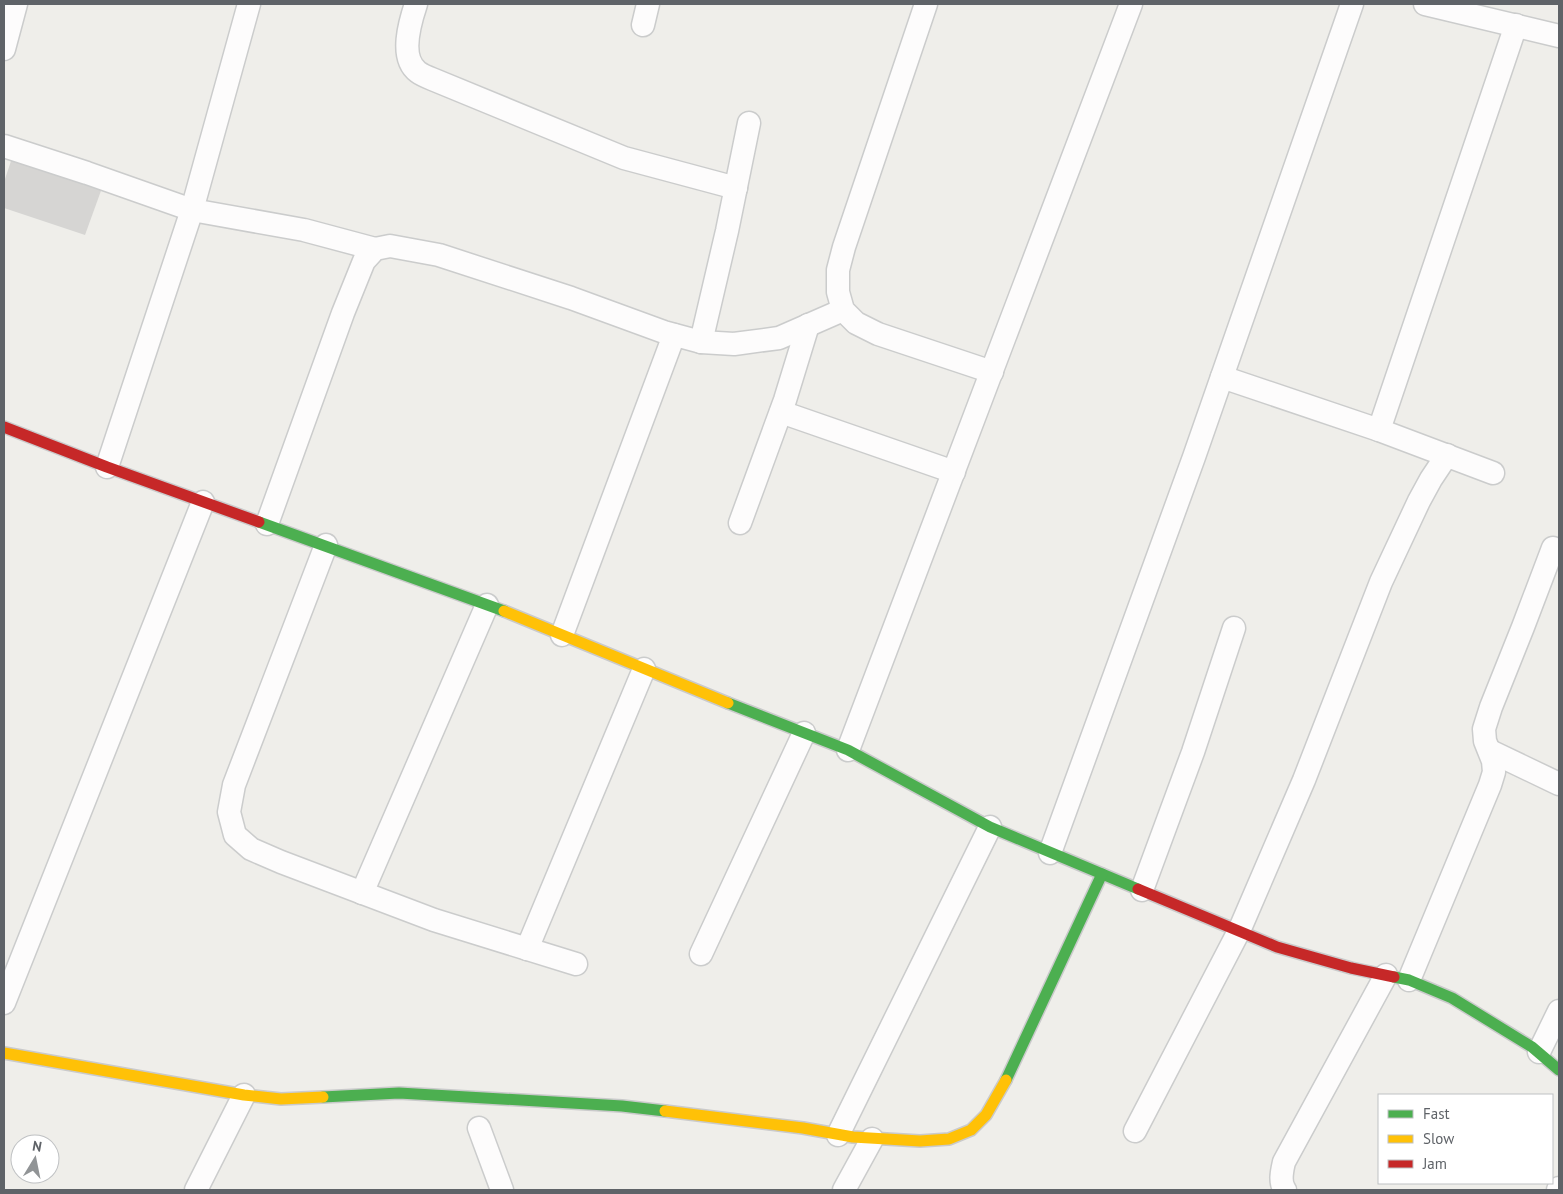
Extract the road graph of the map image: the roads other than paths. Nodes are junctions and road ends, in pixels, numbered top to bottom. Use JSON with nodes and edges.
{"nodes":[{"id":1,"x":16,"y":4,"type":"edge"},
{"id":2,"x":249,"y":4,"type":"edge"},
{"id":3,"x":416,"y":4,"type":"edge"},
{"id":4,"x":648,"y":4,"type":"edge"},
{"id":5,"x":926,"y":4,"type":"edge"},
{"id":6,"x":1131,"y":4,"type":"edge"},
{"id":7,"x":1352,"y":4,"type":"edge"},
{"id":8,"x":1424,"y":4,"type":"edge"},
{"id":9,"x":1516,"y":25,"type":"junction"},
{"id":10,"x":643,"y":26,"type":"dead end"},
{"id":11,"x":1559,"y":36,"type":"edge"},
{"id":12,"x":4,"y":49,"type":"edge"},
{"id":13,"x":749,"y":123,"type":"dead end"},
{"id":14,"x":4,"y":146,"type":"edge"},
{"id":15,"x":736,"y":188,"type":"junction"},
{"id":16,"x":192,"y":210,"type":"junction"},
{"id":17,"x":376,"y":248,"type":"junction"},
{"id":18,"x":842,"y":310,"type":"junction"},
{"id":19,"x":808,"y":325,"type":"junction"},
{"id":20,"x":674,"y":335,"type":"junction"},
{"id":21,"x":700,"y":342,"type":"junction"},
{"id":22,"x":992,"y":372,"type":"junction"},
{"id":23,"x":1222,"y":377,"type":"junction"},
{"id":24,"x":780,"y":412,"type":"junction"},
{"id":25,"x":4,"y":427,"type":"edge"},
{"id":26,"x":1380,"y":430,"type":"junction"},
{"id":27,"x":1447,"y":455,"type":"junction"},
{"id":28,"x":107,"y":467,"type":"junction"},
{"id":29,"x":954,"y":472,"type":"junction"},
{"id":30,"x":1493,"y":473,"type":"dead end"},
{"id":31,"x":203,"y":502,"type":"junction"},
{"id":32,"x":740,"y":523,"type":"dead end"},
{"id":33,"x":268,"y":524,"type":"junction"},
{"id":34,"x":326,"y":545,"type":"junction"},
{"id":35,"x":1553,"y":548,"type":"dead end"},
{"id":36,"x":487,"y":605,"type":"junction"},
{"id":37,"x":1234,"y":628,"type":"dead end"},
{"id":38,"x":562,"y":635,"type":"junction"},
{"id":39,"x":644,"y":669,"type":"junction"},
{"id":40,"x":804,"y":733,"type":"junction"},
{"id":41,"x":848,"y":750,"type":"junction"},
{"id":42,"x":1490,"y":751,"type":"junction"},
{"id":43,"x":1559,"y":784,"type":"edge"},
{"id":44,"x":990,"y":828,"type":"junction"},
{"id":45,"x":1050,"y":853,"type":"junction"},
{"id":46,"x":1102,"y":874,"type":"junction"},
{"id":47,"x":1142,"y":890,"type":"junction"},
{"id":48,"x":362,"y":893,"type":"junction"},
{"id":49,"x":1239,"y":931,"type":"junction"},
{"id":50,"x":527,"y":949,"type":"junction"},
{"id":51,"x":701,"y":954,"type":"dead end"},
{"id":52,"x":576,"y":964,"type":"dead end"},
{"id":53,"x":1386,"y":975,"type":"junction"},
{"id":54,"x":1409,"y":980,"type":"junction"},
{"id":55,"x":4,"y":1003,"type":"edge"},
{"id":56,"x":1559,"y":1011,"type":"edge"},
{"id":57,"x":1538,"y":1052,"type":"junction"},
{"id":58,"x":4,"y":1053,"type":"edge"},
{"id":59,"x":1559,"y":1070,"type":"edge"},
{"id":60,"x":244,"y":1096,"type":"junction"},
{"id":61,"x":479,"y":1128,"type":"dead end"},
{"id":62,"x":1135,"y":1131,"type":"dead end"},
{"id":63,"x":838,"y":1135,"type":"junction"},
{"id":64,"x":872,"y":1139,"type":"junction"},
{"id":65,"x":196,"y":1190,"type":"edge"},
{"id":66,"x":502,"y":1190,"type":"edge"},
{"id":67,"x":844,"y":1190,"type":"edge"},
{"id":68,"x":1285,"y":1190,"type":"edge"}],
"edges":[{"from":1,"to":12,"type":"street"},
{"from":2,"to":16,"type":"street"},
{"from":3,"to":15,"type":"street"},
{"from":4,"to":10,"type":"street"},
{"from":5,"to":18,"type":"street"},
{"from":6,"to":22,"type":"street"},
{"from":7,"to":23,"type":"street"},
{"from":8,"to":9,"type":"street"},
{"from":9,"to":11,"type":"street"},
{"from":9,"to":26,"type":"street"},
{"from":13,"to":15,"type":"street"},
{"from":14,"to":16,"type":"street"},
{"from":15,"to":21,"type":"street"},
{"from":16,"to":17,"type":"street"},
{"from":16,"to":28,"type":"street"},
{"from":17,"to":20,"type":"street"},
{"from":17,"to":33,"type":"street"},
{"from":18,"to":19,"type":"street"},
{"from":18,"to":22,"type":"street"},
{"from":19,"to":21,"type":"street"},
{"from":19,"to":24,"type":"street"},
{"from":20,"to":21,"type":"street"},
{"from":20,"to":38,"type":"street"},
{"from":22,"to":29,"type":"street"},
{"from":23,"to":26,"type":"street"},
{"from":23,"to":45,"type":"street"},
{"from":24,"to":29,"type":"street"},
{"from":24,"to":32,"type":"street"},
{"from":25,"to":28,"type":"street"},
{"from":26,"to":27,"type":"street"},
{"from":27,"to":30,"type":"street"},
{"from":27,"to":49,"type":"street"},
{"from":28,"to":31,"type":"street"},
{"from":29,"to":41,"type":"street"},
{"from":31,"to":33,"type":"street"},
{"from":31,"to":55,"type":"street"},
{"from":33,"to":34,"type":"street"},
{"from":34,"to":36,"type":"street"},
{"from":34,"to":48,"type":"street"},
{"from":35,"to":42,"type":"street"},
{"from":36,"to":38,"type":"street"},
{"from":36,"to":48,"type":"street"},
{"from":37,"to":47,"type":"street"},
{"from":38,"to":39,"type":"street"},
{"from":39,"to":40,"type":"street"},
{"from":39,"to":50,"type":"street"},
{"from":40,"to":41,"type":"street"},
{"from":40,"to":51,"type":"street"},
{"from":41,"to":44,"type":"street"},
{"from":42,"to":43,"type":"street"},
{"from":42,"to":54,"type":"street"},
{"from":44,"to":45,"type":"street"},
{"from":44,"to":63,"type":"street"},
{"from":45,"to":46,"type":"street"},
{"from":46,"to":47,"type":"street"},
{"from":46,"to":64,"type":"street"},
{"from":47,"to":49,"type":"street"},
{"from":48,"to":50,"type":"street"},
{"from":49,"to":53,"type":"street"},
{"from":49,"to":62,"type":"street"},
{"from":50,"to":52,"type":"street"},
{"from":53,"to":54,"type":"street"},
{"from":53,"to":68,"type":"street"},
{"from":54,"to":57,"type":"street"},
{"from":56,"to":57,"type":"street"},
{"from":57,"to":59,"type":"street"},
{"from":58,"to":60,"type":"street"},
{"from":60,"to":63,"type":"street"},
{"from":60,"to":65,"type":"street"},
{"from":61,"to":66,"type":"street"},
{"from":63,"to":64,"type":"street"},
{"from":64,"to":67,"type":"street"}]}
